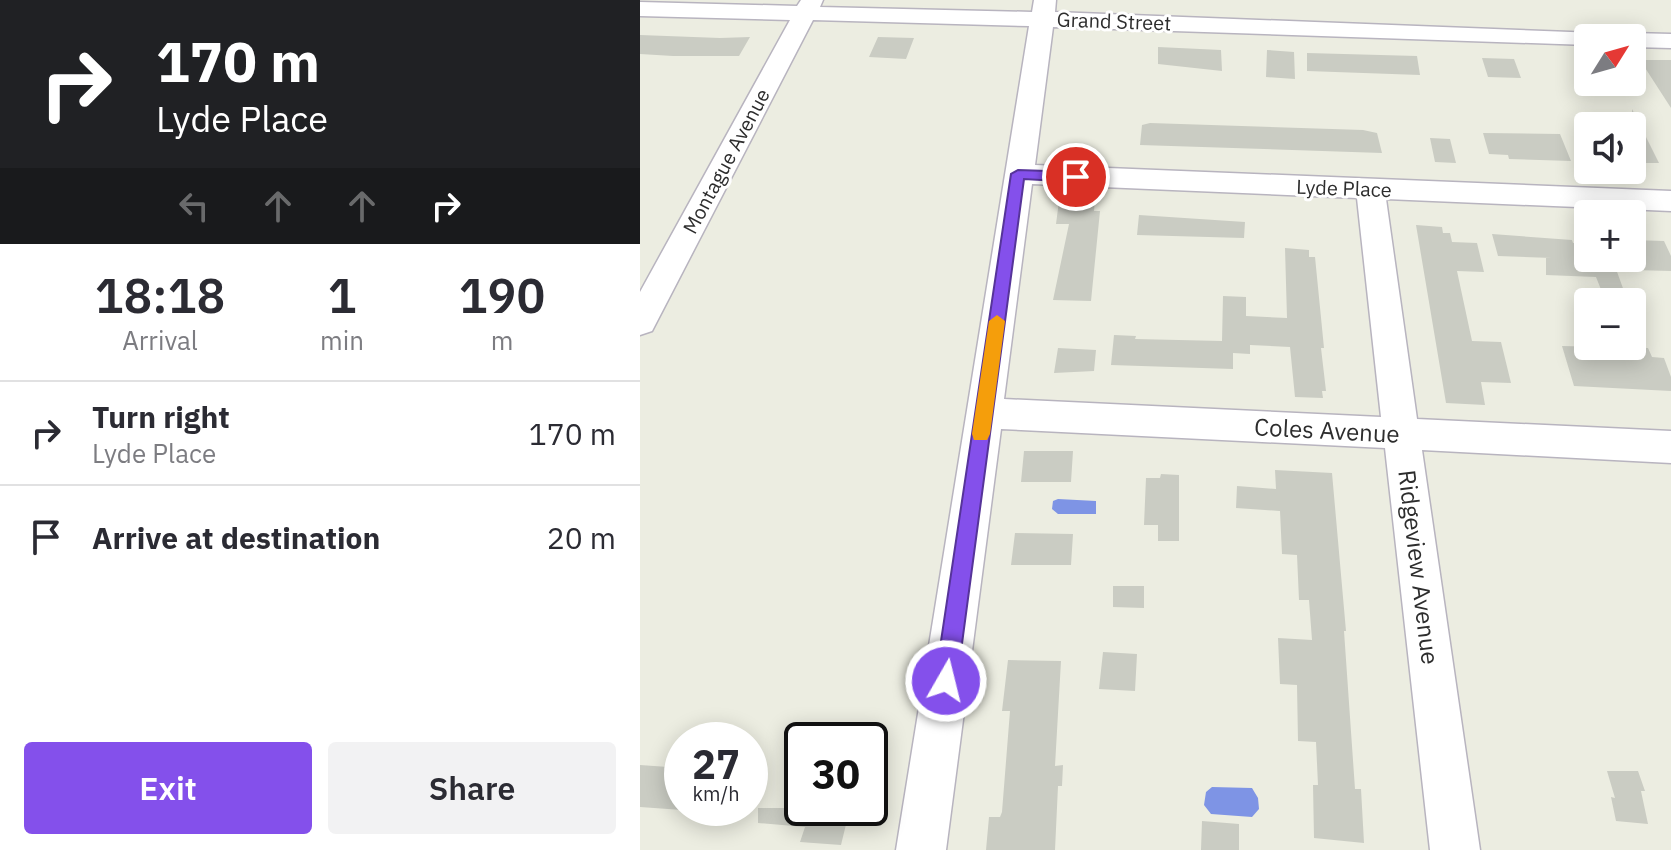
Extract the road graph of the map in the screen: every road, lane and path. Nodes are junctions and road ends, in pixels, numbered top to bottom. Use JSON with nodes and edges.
{"nodes":[{"id":1,"x":809,"y":6,"type":"edge"},
{"id":2,"x":640,"y":9,"type":"edge"},
{"id":3,"x":1042,"y":9,"type":"edge"},
{"id":4,"x":1574,"y":37,"type":"edge"},
{"id":5,"x":1646,"y":40,"type":"edge"},
{"id":6,"x":1671,"y":41,"type":"edge"},
{"id":7,"x":1018,"y":174,"type":"junction"},
{"id":8,"x":1370,"y":189,"type":"junction"},
{"id":9,"x":1671,"y":201,"type":"edge"},
{"id":10,"x":640,"y":322,"type":"edge"},
{"id":11,"x":984,"y":413,"type":"junction"},
{"id":12,"x":1402,"y":434,"type":"junction"},
{"id":13,"x":1671,"y":447,"type":"edge"},
{"id":14,"x":921,"y":850,"type":"edge"},
{"id":15,"x":1455,"y":850,"type":"edge"}],
"edges":[{"from":1,"to":2,"type":"street","name":"Grand Street"},
{"from":1,"to":3,"type":"street","name":"Grand Street"},
{"from":1,"to":10,"type":"street","name":"Montague Avenue"},
{"from":3,"to":4,"type":"street","name":"Grand Street"},
{"from":3,"to":7,"type":"street"},
{"from":5,"to":6,"type":"street"},
{"from":7,"to":8,"type":"street","name":"Lyde Place"},
{"from":7,"to":11,"type":"street"},
{"from":8,"to":9,"type":"street","name":"Lyde Place"},
{"from":8,"to":12,"type":"street","name":"Ridgeview Avenue"},
{"from":11,"to":12,"type":"street","name":"Coles Avenue"},
{"from":11,"to":14,"type":"street"},
{"from":12,"to":13,"type":"street","name":"Coles Avenue"},
{"from":12,"to":15,"type":"street","name":"Ridgeview Avenue"}]}
